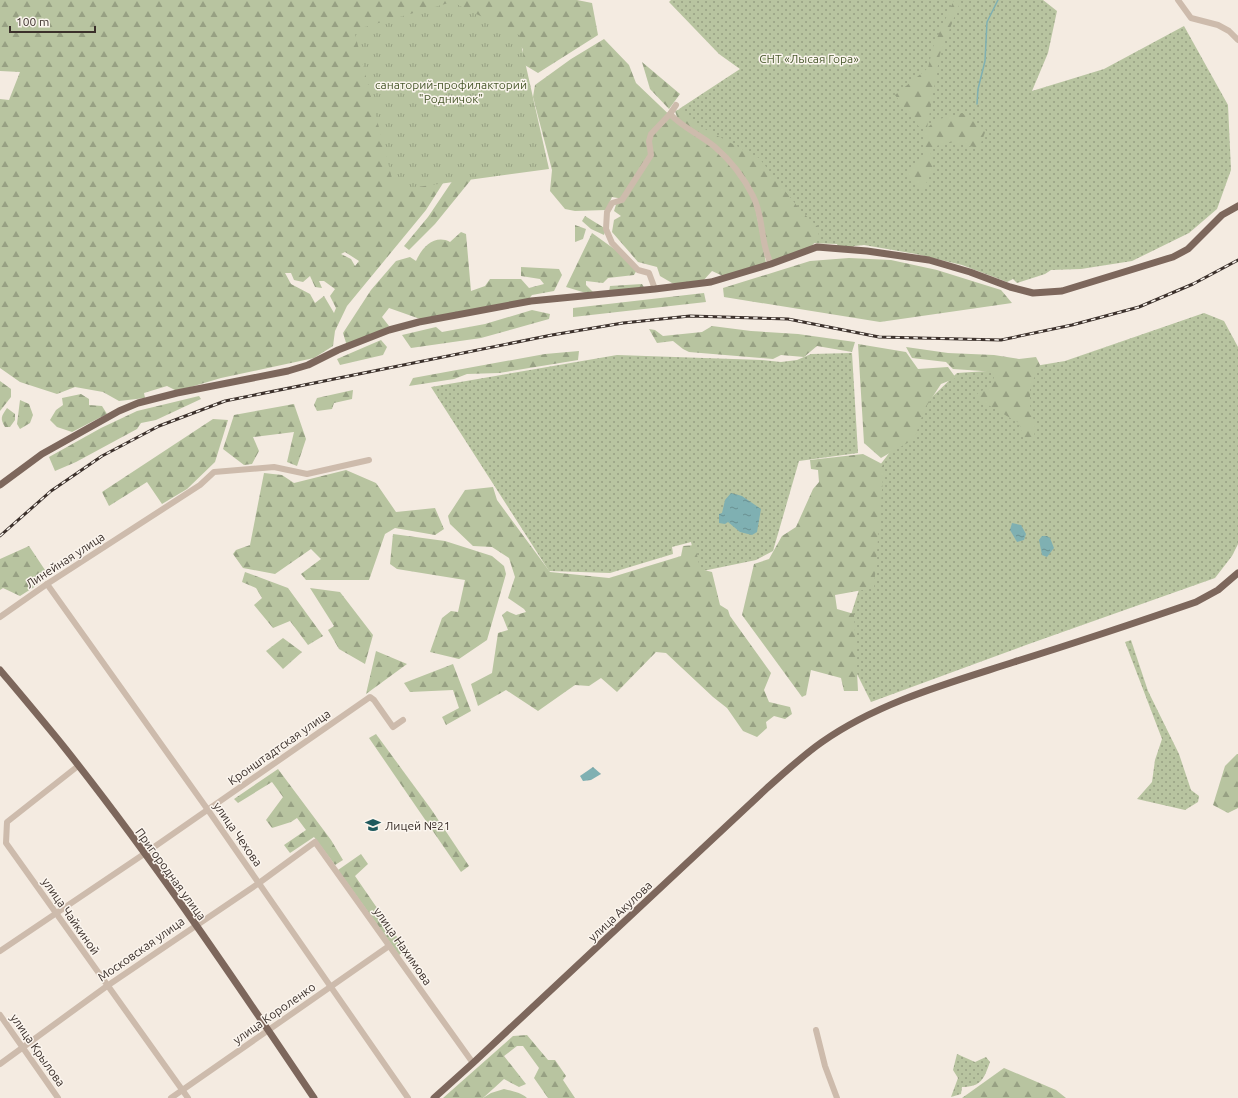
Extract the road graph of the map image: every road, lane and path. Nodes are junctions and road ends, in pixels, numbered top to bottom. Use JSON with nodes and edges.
{"nodes":[{"id":1,"x":1178,"y":0,"type":"edge"},
{"id":2,"x":1238,"y":40,"type":"edge"},
{"id":3,"x":676,"y":105,"type":"dead end"},
{"id":4,"x":670,"y":114,"type":"junction"},
{"id":5,"x":1238,"y":206,"type":"edge"},
{"id":6,"x":771,"y":264,"type":"junction"},
{"id":7,"x":655,"y":289,"type":"junction"},
{"id":8,"x":369,"y":460,"type":"dead end"},
{"id":9,"x":0,"y":485,"type":"edge"},
{"id":10,"x":1238,"y":573,"type":"edge"},
{"id":11,"x":46,"y":584,"type":"junction"},
{"id":12,"x":0,"y":617,"type":"edge"},
{"id":13,"x":0,"y":670,"type":"edge"},
{"id":14,"x":403,"y":720,"type":"dead end"},
{"id":15,"x":78,"y":766,"type":"junction"},
{"id":16,"x":208,"y":810,"type":"junction"},
{"id":17,"x":315,"y":842,"type":"joint"},
{"id":18,"x":144,"y":854,"type":"junction"},
{"id":19,"x":258,"y":883,"type":"junction"},
{"id":20,"x":56,"y":913,"type":"junction"},
{"id":21,"x":195,"y":925,"type":"junction"},
{"id":22,"x":389,"y":946,"type":"junction"},
{"id":23,"x":0,"y":951,"type":"edge"},
{"id":24,"x":107,"y":986,"type":"junction"},
{"id":25,"x":331,"y":987,"type":"junction"},
{"id":26,"x":0,"y":1016,"type":"edge"},
{"id":27,"x":268,"y":1030,"type":"junction"},
{"id":28,"x":816,"y":1030,"type":"dead end"},
{"id":29,"x":23,"y":1048,"type":"junction"},
{"id":30,"x":0,"y":1064,"type":"edge"},
{"id":31,"x":473,"y":1064,"type":"junction"},
{"id":32,"x":182,"y":1090,"type":"junction"},
{"id":33,"x":58,"y":1098,"type":"edge"},
{"id":34,"x":171,"y":1098,"type":"edge"},
{"id":35,"x":188,"y":1098,"type":"edge"},
{"id":36,"x":314,"y":1098,"type":"edge"},
{"id":37,"x":408,"y":1098,"type":"edge"},
{"id":38,"x":434,"y":1098,"type":"edge"},
{"id":39,"x":837,"y":1098,"type":"edge"}],
"edges":[{"from":1,"to":2,"type":"street"},
{"from":3,"to":4,"type":"street"},
{"from":4,"to":6,"type":"street"},
{"from":4,"to":7,"type":"street"},
{"from":5,"to":6,"type":"main road"},
{"from":6,"to":7,"type":"main road"},
{"from":7,"to":9,"type":"main road"},
{"from":8,"to":11,"type":"street","name":"Линейная улица"},
{"from":10,"to":31,"type":"main road","name":"улица Акулова"},
{"from":11,"to":12,"type":"street","name":"Линейная улица"},
{"from":11,"to":16,"type":"street","name":"улица Чехова"},
{"from":13,"to":15,"type":"main road","name":"Пригородная улица"},
{"from":14,"to":16,"type":"street","name":"Кронштадтская улица"},
{"from":15,"to":18,"type":"main road","name":"Пригородная улица"},
{"from":15,"to":20,"type":"street","name":"улица Чайкиной"},
{"from":16,"to":18,"type":"street","name":"Кронштадтская улица"},
{"from":16,"to":19,"type":"street","name":"улица Чехова"},
{"from":17,"to":19,"type":"street","name":"Московская улица"},
{"from":17,"to":22,"type":"street","name":"улица Нахимова"},
{"from":18,"to":20,"type":"street","name":"Кронштадтская улица"},
{"from":18,"to":21,"type":"main road","name":"Пригородная улица"},
{"from":19,"to":21,"type":"street","name":"Московская улица"},
{"from":19,"to":25,"type":"street","name":"улица Чехова"},
{"from":20,"to":23,"type":"street","name":"Кронштадтская улица"},
{"from":20,"to":24,"type":"street","name":"улица Чайкиной"},
{"from":21,"to":24,"type":"street","name":"Московская улица"},
{"from":21,"to":27,"type":"main road","name":"Пригородная улица"},
{"from":22,"to":25,"type":"street","name":"улица Короленко"},
{"from":22,"to":31,"type":"street","name":"улица Нахимова"},
{"from":24,"to":29,"type":"street","name":"Московская улица"},
{"from":24,"to":32,"type":"street","name":"улица Чайкиной"},
{"from":25,"to":27,"type":"street","name":"улица Короленко"},
{"from":25,"to":37,"type":"street","name":"улица Чехова"},
{"from":26,"to":29,"type":"street","name":"улица Крылова"},
{"from":27,"to":32,"type":"street","name":"улица Короленко"},
{"from":27,"to":36,"type":"main road","name":"Пригородная улица"},
{"from":28,"to":39,"type":"street"},
{"from":29,"to":30,"type":"street","name":"Московская улица"},
{"from":29,"to":33,"type":"street","name":"улица Крылова"},
{"from":31,"to":38,"type":"main road","name":"улица Акулова"},
{"from":32,"to":34,"type":"street","name":"улица Короленко"},
{"from":32,"to":35,"type":"street","name":"улица Чайкиной"}]}
